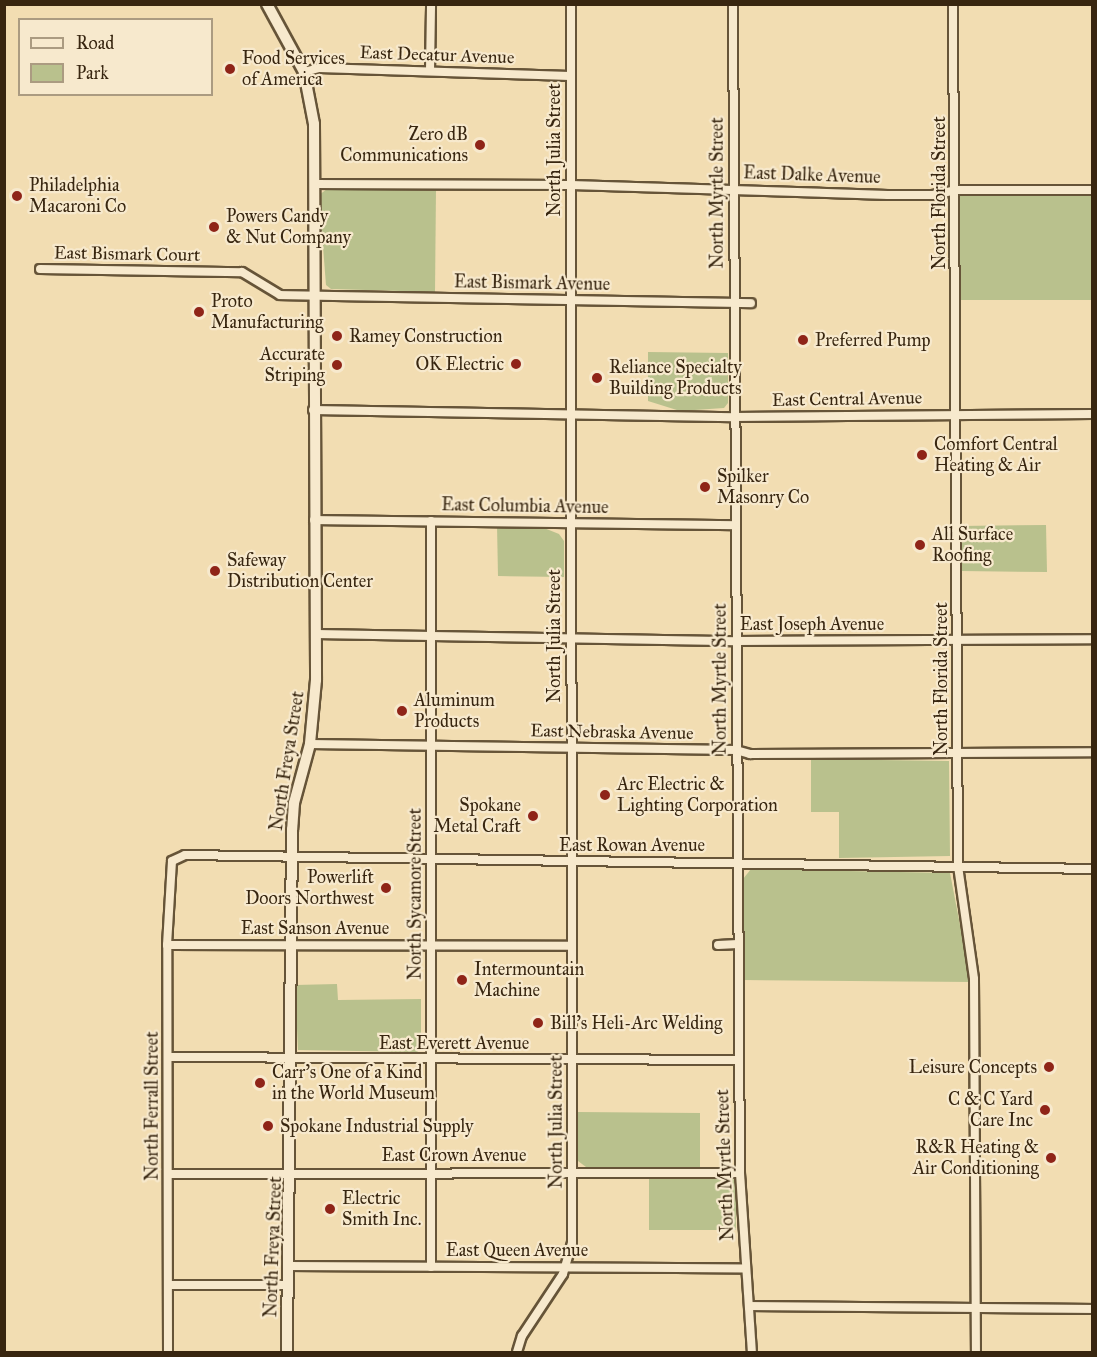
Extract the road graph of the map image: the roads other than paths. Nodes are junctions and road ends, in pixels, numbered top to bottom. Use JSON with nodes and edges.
{"nodes":[{"id":1,"x":267,"y":4,"type":"edge"},
{"id":2,"x":431,"y":4,"type":"edge"},
{"id":3,"x":571,"y":4,"type":"edge"},
{"id":4,"x":733,"y":4,"type":"edge"},
{"id":5,"x":954,"y":4,"type":"edge"},
{"id":6,"x":430,"y":71,"type":"junction"},
{"id":7,"x":304,"y":72,"type":"junction"},
{"id":8,"x":570,"y":76,"type":"junction"},
{"id":9,"x":314,"y":184,"type":"junction"},
{"id":10,"x":571,"y":185,"type":"junction"},
{"id":11,"x":734,"y":189,"type":"junction"},
{"id":12,"x":956,"y":190,"type":"junction"},
{"id":13,"x":1092,"y":190,"type":"edge"},
{"id":14,"x":40,"y":270,"type":"dead end"},
{"id":15,"x":313,"y":295,"type":"junction"},
{"id":16,"x":570,"y":301,"type":"junction"},
{"id":17,"x":733,"y":302,"type":"junction"},
{"id":18,"x":751,"y":303,"type":"dead end"},
{"id":19,"x":313,"y":410,"type":"junction"},
{"id":20,"x":955,"y":413,"type":"junction"},
{"id":21,"x":572,"y":414,"type":"junction"},
{"id":22,"x":1092,"y":414,"type":"edge"},
{"id":23,"x":734,"y":417,"type":"junction"},
{"id":24,"x":314,"y":520,"type":"junction"},
{"id":25,"x":431,"y":521,"type":"junction"},
{"id":26,"x":571,"y":523,"type":"junction"},
{"id":27,"x":735,"y":525,"type":"junction"},
{"id":28,"x":315,"y":634,"type":"junction"},
{"id":29,"x":431,"y":635,"type":"junction"},
{"id":30,"x":570,"y":635,"type":"junction"},
{"id":31,"x":1092,"y":639,"type":"edge"},
{"id":32,"x":958,"y":640,"type":"junction"},
{"id":33,"x":736,"y":641,"type":"junction"},
{"id":34,"x":310,"y":744,"type":"junction"},
{"id":35,"x":431,"y":746,"type":"junction"},
{"id":36,"x":571,"y":748,"type":"junction"},
{"id":37,"x":736,"y":750,"type":"junction"},
{"id":38,"x":1092,"y":752,"type":"edge"},
{"id":39,"x":958,"y":753,"type":"junction"},
{"id":40,"x":291,"y":856,"type":"junction"},
{"id":41,"x":432,"y":858,"type":"junction"},
{"id":42,"x":172,"y":861,"type":"joint"},
{"id":43,"x":574,"y":862,"type":"junction"},
{"id":44,"x":738,"y":862,"type":"junction"},
{"id":45,"x":958,"y":866,"type":"junction"},
{"id":46,"x":1092,"y":869,"type":"edge"},
{"id":47,"x":291,"y":944,"type":"junction"},
{"id":48,"x":738,"y":944,"type":"junction"},
{"id":49,"x":167,"y":945,"type":"junction"},
{"id":50,"x":432,"y":945,"type":"junction"},
{"id":51,"x":718,"y":945,"type":"dead end"},
{"id":52,"x":572,"y":946,"type":"junction"},
{"id":53,"x":170,"y":1058,"type":"junction"},
{"id":54,"x":292,"y":1058,"type":"junction"},
{"id":55,"x":432,"y":1060,"type":"junction"},
{"id":56,"x":572,"y":1060,"type":"junction"},
{"id":57,"x":738,"y":1060,"type":"junction"},
{"id":58,"x":292,"y":1171,"type":"junction"},
{"id":59,"x":431,"y":1172,"type":"junction"},
{"id":60,"x":574,"y":1172,"type":"junction"},
{"id":61,"x":740,"y":1173,"type":"junction"},
{"id":62,"x":169,"y":1174,"type":"junction"},
{"id":63,"x":288,"y":1266,"type":"junction"},
{"id":64,"x":431,"y":1267,"type":"junction"},
{"id":65,"x":566,"y":1267,"type":"junction"},
{"id":66,"x":746,"y":1268,"type":"junction"},
{"id":67,"x":169,"y":1285,"type":"junction"},
{"id":68,"x":287,"y":1286,"type":"junction"},
{"id":69,"x":751,"y":1306,"type":"junction"},
{"id":70,"x":976,"y":1308,"type":"junction"},
{"id":71,"x":1092,"y":1309,"type":"edge"},
{"id":72,"x":168,"y":1353,"type":"edge"},
{"id":73,"x":287,"y":1353,"type":"edge"},
{"id":74,"x":517,"y":1353,"type":"edge"},
{"id":75,"x":752,"y":1353,"type":"edge"},
{"id":76,"x":976,"y":1353,"type":"edge"}],
"edges":[{"from":1,"to":7,"type":"street","name":"North Freya Street"},
{"from":2,"to":6,"type":"street"},
{"from":3,"to":8,"type":"street","name":"North Julia Street"},
{"from":4,"to":11,"type":"street","name":"North Myrtle Street"},
{"from":5,"to":12,"type":"street","name":"North Florida Street"},
{"from":6,"to":7,"type":"street","name":"East Decatur Avenue"},
{"from":6,"to":8,"type":"street","name":"East Decatur Avenue"},
{"from":7,"to":9,"type":"street","name":"North Freya Street"},
{"from":8,"to":10,"type":"street","name":"North Julia Street"},
{"from":9,"to":10,"type":"street","name":"East Dalke Avenue"},
{"from":9,"to":15,"type":"street","name":"North Freya Street"},
{"from":10,"to":11,"type":"street","name":"East Dalke Avenue"},
{"from":10,"to":16,"type":"street","name":"North Julia Street"},
{"from":11,"to":12,"type":"street","name":"East Dalke Avenue"},
{"from":11,"to":17,"type":"street","name":"North Myrtle Street"},
{"from":12,"to":13,"type":"street","name":"East Dalke Avenue"},
{"from":12,"to":20,"type":"street","name":"North Florida Street"},
{"from":14,"to":15,"type":"street","name":"East Bismark Court"},
{"from":15,"to":16,"type":"street","name":"East Bismark Avenue"},
{"from":15,"to":19,"type":"street","name":"North Freya Street"},
{"from":16,"to":17,"type":"street","name":"East Bismark Avenue"},
{"from":16,"to":21,"type":"street","name":"North Julia Street"},
{"from":17,"to":18,"type":"street","name":"East Bismark Avenue"},
{"from":17,"to":23,"type":"street","name":"North Myrtle Street"},
{"from":19,"to":21,"type":"street","name":"East Central Avenue"},
{"from":19,"to":24,"type":"street","name":"North Freya Street"},
{"from":20,"to":22,"type":"street","name":"East Central Avenue"},
{"from":20,"to":23,"type":"street","name":"East Central Avenue"},
{"from":20,"to":32,"type":"street","name":"North Florida Street"},
{"from":21,"to":23,"type":"street","name":"East Central Avenue"},
{"from":21,"to":26,"type":"street","name":"North Julia Street"},
{"from":23,"to":27,"type":"street","name":"North Myrtle Street"},
{"from":24,"to":25,"type":"street","name":"East Columbia Avenue"},
{"from":24,"to":28,"type":"street","name":"North Freya Street"},
{"from":25,"to":26,"type":"street","name":"East Columbia Avenue"},
{"from":25,"to":29,"type":"street","name":"North Sycamore Street"},
{"from":26,"to":27,"type":"street","name":"East Columbia Avenue"},
{"from":26,"to":30,"type":"street","name":"North Julia Street"},
{"from":27,"to":33,"type":"street","name":"North Myrtle Street"},
{"from":28,"to":29,"type":"street","name":"East Joseph Avenue"},
{"from":28,"to":34,"type":"street","name":"North Freya Street"},
{"from":29,"to":30,"type":"street","name":"East Joseph Avenue"},
{"from":29,"to":35,"type":"street","name":"North Sycamore Street"},
{"from":30,"to":33,"type":"street","name":"East Joseph Avenue"},
{"from":30,"to":36,"type":"street","name":"North Julia Street"},
{"from":31,"to":32,"type":"street","name":"East Joseph Avenue"},
{"from":32,"to":33,"type":"street","name":"East Joseph Avenue"},
{"from":32,"to":39,"type":"street","name":"North Florida Street"},
{"from":33,"to":37,"type":"street","name":"North Myrtle Street"},
{"from":34,"to":35,"type":"street","name":"East Nebraska Avenue"},
{"from":34,"to":40,"type":"street","name":"North Freya Street"},
{"from":35,"to":36,"type":"street","name":"East Nebraska Avenue"},
{"from":35,"to":41,"type":"street","name":"North Sycamore Street"},
{"from":36,"to":37,"type":"street","name":"East Nebraska Avenue"},
{"from":36,"to":43,"type":"street","name":"North Julia Street"},
{"from":37,"to":39,"type":"street","name":"East Nebraska Avenue"},
{"from":37,"to":44,"type":"street","name":"North Myrtle Street"},
{"from":38,"to":39,"type":"street","name":"East Nebraska Avenue"},
{"from":39,"to":45,"type":"street","name":"North Florida Street"},
{"from":40,"to":41,"type":"street","name":"East Rowan Avenue"},
{"from":40,"to":42,"type":"street","name":"East Rowan Avenue"},
{"from":40,"to":47,"type":"street","name":"North Freya Street"},
{"from":41,"to":43,"type":"street","name":"East Rowan Avenue"},
{"from":41,"to":50,"type":"street","name":"North Sycamore Street"},
{"from":42,"to":49,"type":"street","name":"North Ferrall Street"},
{"from":43,"to":44,"type":"street","name":"East Rowan Avenue"},
{"from":43,"to":52,"type":"street","name":"North Julia Street"},
{"from":44,"to":45,"type":"street","name":"East Rowan Avenue"},
{"from":44,"to":48,"type":"street","name":"North Myrtle Street"},
{"from":45,"to":46,"type":"street","name":"East Rowan Avenue"},
{"from":45,"to":70,"type":"street","name":"North Florida Street"},
{"from":47,"to":49,"type":"street","name":"East Sanson Avenue"},
{"from":47,"to":50,"type":"street","name":"East Sanson Avenue"},
{"from":47,"to":54,"type":"street","name":"North Freya Street"},
{"from":48,"to":51,"type":"street"},
{"from":48,"to":57,"type":"street","name":"North Myrtle Street"},
{"from":49,"to":53,"type":"street","name":"North Ferrall Street"},
{"from":50,"to":52,"type":"street","name":"East Sanson Avenue"},
{"from":50,"to":55,"type":"street","name":"North Sycamore Street"},
{"from":52,"to":56,"type":"street","name":"North Julia Street"},
{"from":53,"to":54,"type":"street","name":"East Everett Avenue"},
{"from":53,"to":62,"type":"street","name":"North Ferrall Street"},
{"from":54,"to":55,"type":"street","name":"East Everett Avenue"},
{"from":54,"to":58,"type":"street","name":"North Freya Street"},
{"from":55,"to":56,"type":"street","name":"East Everett Avenue"},
{"from":55,"to":59,"type":"street","name":"North Sycamore Street"},
{"from":56,"to":57,"type":"street","name":"East Everett Avenue"},
{"from":56,"to":60,"type":"street","name":"North Julia Street"},
{"from":57,"to":61,"type":"street","name":"North Myrtle Street"},
{"from":58,"to":59,"type":"street","name":"East Crown Avenue"},
{"from":58,"to":62,"type":"street","name":"East Crown Avenue"},
{"from":58,"to":63,"type":"street","name":"North Freya Street"},
{"from":59,"to":60,"type":"street","name":"East Crown Avenue"},
{"from":59,"to":64,"type":"street","name":"North Sycamore Street"},
{"from":60,"to":61,"type":"street","name":"East Crown Avenue"},
{"from":60,"to":65,"type":"street","name":"North Julia Street"},
{"from":61,"to":66,"type":"street","name":"North Myrtle Street"},
{"from":62,"to":67,"type":"street","name":"North Ferrall Street"},
{"from":63,"to":64,"type":"street","name":"East Queen Avenue"},
{"from":63,"to":68,"type":"street","name":"North Freya Street"},
{"from":64,"to":65,"type":"street","name":"East Queen Avenue"},
{"from":65,"to":66,"type":"street","name":"East Queen Avenue"},
{"from":65,"to":74,"type":"street"},
{"from":66,"to":69,"type":"street","name":"North Myrtle Street"},
{"from":67,"to":68,"type":"street"},
{"from":67,"to":72,"type":"street","name":"North Ferrall Street"},
{"from":68,"to":73,"type":"street","name":"North Freya Street"},
{"from":69,"to":70,"type":"street"},
{"from":69,"to":75,"type":"street","name":"North Myrtle Street"},
{"from":70,"to":71,"type":"street"},
{"from":70,"to":76,"type":"street","name":"North Florida Street"}]}
